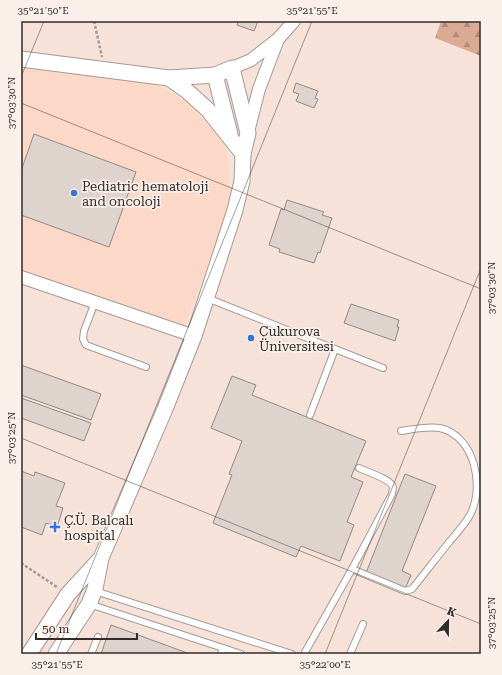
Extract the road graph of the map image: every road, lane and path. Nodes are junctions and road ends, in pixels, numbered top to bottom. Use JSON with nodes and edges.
{"nodes":[{"id":1,"x":94,"y":21,"type":"edge"},
{"id":2,"x":294,"y":21,"type":"edge"},
{"id":3,"x":278,"y":39,"type":"junction"},
{"id":4,"x":21,"y":59,"type":"edge"},
{"id":5,"x":232,"y":68,"type":"junction"},
{"id":6,"x":104,"y":69,"type":"junction"},
{"id":7,"x":215,"y":75,"type":"junction"},
{"id":8,"x":169,"y":78,"type":"junction"},
{"id":9,"x":248,"y":133,"type":"junction"},
{"id":10,"x":232,"y":140,"type":"junction"},
{"id":11,"x":243,"y":154,"type":"junction"},
{"id":12,"x":21,"y":277,"type":"edge"},
{"id":13,"x":206,"y":298,"type":"junction"},
{"id":14,"x":94,"y":302,"type":"junction"},
{"id":15,"x":194,"y":336,"type":"junction"},
{"id":16,"x":335,"y":349,"type":"junction"},
{"id":17,"x":146,"y":367,"type":"dead end"},
{"id":18,"x":383,"y":368,"type":"dead end"},
{"id":19,"x":310,"y":415,"type":"dead end"},
{"id":20,"x":401,"y":431,"type":"dead end"},
{"id":21,"x":359,"y":468,"type":"dead end"},
{"id":22,"x":101,"y":558,"type":"junction"},
{"id":23,"x":21,"y":563,"type":"edge"},
{"id":24,"x":352,"y":569,"type":"junction"},
{"id":25,"x":68,"y":594,"type":"junction"},
{"id":26,"x":92,"y":597,"type":"junction"},
{"id":27,"x":363,"y":624,"type":"dead end"},
{"id":28,"x":98,"y":637,"type":"dead end"},
{"id":29,"x":222,"y":651,"type":"edge"},
{"id":30,"x":29,"y":654,"type":"edge"},
{"id":31,"x":56,"y":654,"type":"edge"},
{"id":32,"x":91,"y":654,"type":"edge"},
{"id":33,"x":241,"y":654,"type":"edge"},
{"id":34,"x":292,"y":654,"type":"edge"},
{"id":35,"x":304,"y":654,"type":"edge"},
{"id":36,"x":350,"y":654,"type":"edge"}],
"edges":[{"from":1,"to":6,"type":"path"},
{"from":2,"to":3,"type":"street"},
{"from":3,"to":5,"type":"street"},
{"from":3,"to":9,"type":"street"},
{"from":4,"to":6,"type":"street"},
{"from":5,"to":7,"type":"street"},
{"from":5,"to":9,"type":"street"},
{"from":6,"to":8,"type":"street"},
{"from":7,"to":8,"type":"street"},
{"from":7,"to":10,"type":"street"},
{"from":8,"to":10,"type":"street"},
{"from":9,"to":11,"type":"street"},
{"from":10,"to":11,"type":"street"},
{"from":11,"to":13,"type":"street"},
{"from":12,"to":14,"type":"street"},
{"from":13,"to":15,"type":"street"},
{"from":13,"to":16,"type":"lane"},
{"from":14,"to":15,"type":"street"},
{"from":14,"to":17,"type":"lane"},
{"from":15,"to":22,"type":"street"},
{"from":16,"to":18,"type":"lane"},
{"from":16,"to":19,"type":"lane"},
{"from":20,"to":24,"type":"lane"},
{"from":21,"to":24,"type":"lane"},
{"from":22,"to":25,"type":"street"},
{"from":22,"to":26,"type":"street"},
{"from":23,"to":25,"type":"path"},
{"from":24,"to":35,"type":"lane"},
{"from":25,"to":30,"type":"street"},
{"from":26,"to":29,"type":"lane"},
{"from":26,"to":31,"type":"street"},
{"from":26,"to":34,"type":"lane"},
{"from":27,"to":36,"type":"lane"},
{"from":28,"to":32,"type":"lane"},
{"from":29,"to":33,"type":"lane"}]}
